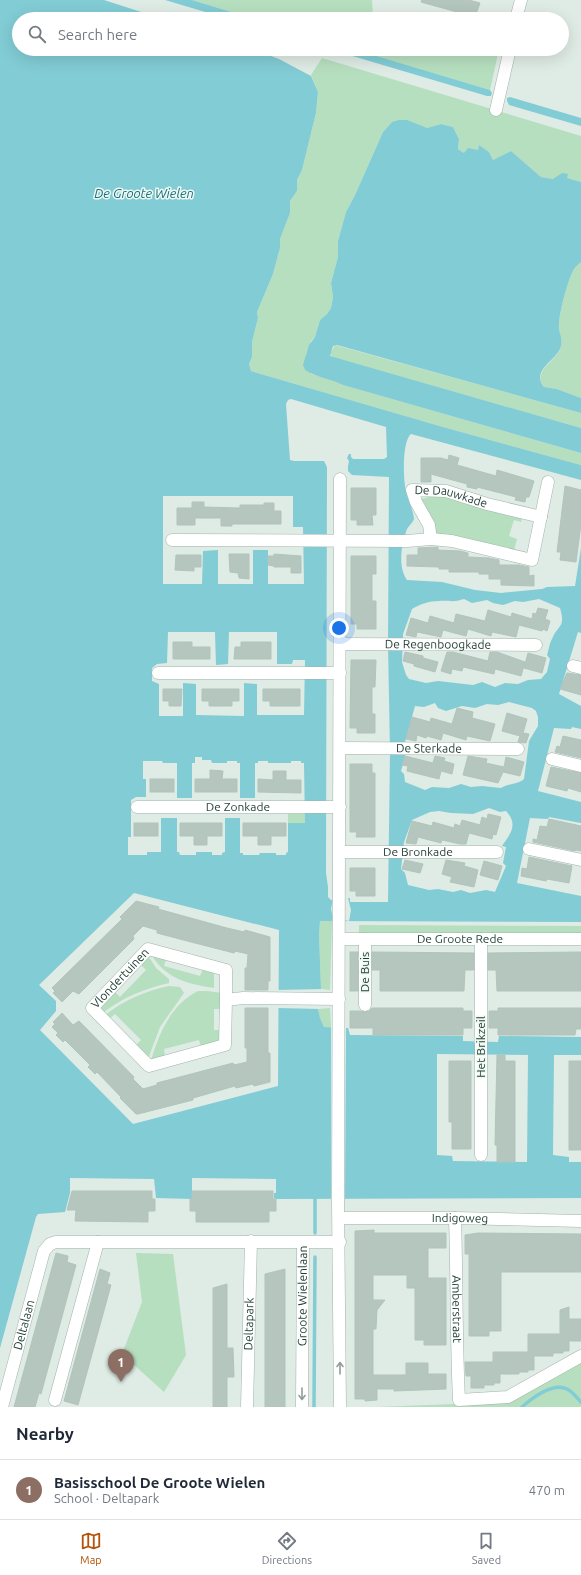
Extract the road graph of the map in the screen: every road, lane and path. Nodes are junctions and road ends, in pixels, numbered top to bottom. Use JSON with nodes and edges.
{"nodes":[{"id":1,"x":521,"y":0,"type":"edge"},
{"id":2,"x":518,"y":12,"type":"edge"},
{"id":3,"x":508,"y":56,"type":"edge"},
{"id":4,"x":496,"y":110,"type":"dead end"},
{"id":5,"x":340,"y":478,"type":"dead end"},
{"id":6,"x":548,"y":482,"type":"dead end"},
{"id":7,"x":541,"y":517,"type":"junction"},
{"id":8,"x":431,"y":539,"type":"junction"},
{"id":9,"x":172,"y":540,"type":"dead end"},
{"id":10,"x":335,"y":540,"type":"junction"},
{"id":11,"x":340,"y":644,"type":"junction"},
{"id":12,"x":536,"y":645,"type":"dead end"},
{"id":13,"x":158,"y":673,"type":"dead end"},
{"id":14,"x":336,"y":673,"type":"junction"},
{"id":15,"x":340,"y":748,"type":"junction"},
{"id":16,"x":518,"y":749,"type":"dead end"},
{"id":17,"x":552,"y":759,"type":"dead end"},
{"id":18,"x":581,"y":766,"type":"edge"},
{"id":19,"x":137,"y":807,"type":"dead end"},
{"id":20,"x":336,"y":807,"type":"junction"},
{"id":21,"x":529,"y":849,"type":"dead end"},
{"id":22,"x":340,"y":852,"type":"junction"},
{"id":23,"x":497,"y":852,"type":"dead end"},
{"id":24,"x":581,"y":860,"type":"edge"},
{"id":25,"x":339,"y":939,"type":"junction"},
{"id":26,"x":365,"y":939,"type":"junction"},
{"id":27,"x":481,"y":939,"type":"junction"},
{"id":28,"x":581,"y":939,"type":"edge"},
{"id":29,"x":335,"y":999,"type":"junction"},
{"id":30,"x":226,"y":1000,"type":"junction"},
{"id":31,"x":365,"y":1005,"type":"dead end"},
{"id":32,"x":480,"y":1155,"type":"dead end"},
{"id":33,"x":339,"y":1218,"type":"junction"},
{"id":34,"x":455,"y":1218,"type":"junction"},
{"id":35,"x":581,"y":1221,"type":"edge"},
{"id":36,"x":98,"y":1242,"type":"junction"},
{"id":37,"x":251,"y":1242,"type":"junction"},
{"id":38,"x":340,"y":1242,"type":"junction"},
{"id":39,"x":303,"y":1243,"type":"junction"},
{"id":40,"x":581,"y":1356,"type":"edge"},
{"id":41,"x":55,"y":1400,"type":"dead end"},
{"id":42,"x":2,"y":1407,"type":"edge"},
{"id":43,"x":247,"y":1407,"type":"edge"},
{"id":44,"x":302,"y":1407,"type":"edge"},
{"id":45,"x":340,"y":1407,"type":"edge"}],
"edges":[{"from":1,"to":2,"type":"street"},
{"from":3,"to":4,"type":"street"},
{"from":5,"to":10,"type":"street"},
{"from":6,"to":7,"type":"street"},
{"from":7,"to":8,"type":"street"},
{"from":7,"to":8,"type":"street","name":"De Dauwkade"},
{"from":8,"to":10,"type":"street"},
{"from":9,"to":10,"type":"street"},
{"from":10,"to":11,"type":"street"},
{"from":11,"to":12,"type":"street","name":"De Regenboogkade"},
{"from":11,"to":14,"type":"street"},
{"from":13,"to":14,"type":"street"},
{"from":14,"to":15,"type":"street"},
{"from":15,"to":16,"type":"street","name":"De Sterkade"},
{"from":15,"to":20,"type":"street"},
{"from":17,"to":18,"type":"street"},
{"from":19,"to":20,"type":"street","name":"De Zonkade"},
{"from":20,"to":22,"type":"street"},
{"from":21,"to":24,"type":"street"},
{"from":22,"to":23,"type":"street","name":"De Bronkade"},
{"from":22,"to":25,"type":"street"},
{"from":25,"to":26,"type":"street","name":"De Groote Rede"},
{"from":25,"to":29,"type":"street"},
{"from":26,"to":27,"type":"street","name":"De Groote Rede"},
{"from":26,"to":31,"type":"street","name":"De Buis"},
{"from":27,"to":28,"type":"street","name":"De Groote Rede"},
{"from":27,"to":32,"type":"street","name":"Het Brikzeil"},
{"from":29,"to":30,"type":"street"},
{"from":29,"to":33,"type":"street"},
{"from":30,"to":30,"type":"street","name":"Vlondertuinen"},
{"from":33,"to":34,"type":"street","name":"Indigoweg"},
{"from":33,"to":38,"type":"street"},
{"from":34,"to":35,"type":"street","name":"Indigoweg"},
{"from":34,"to":40,"type":"street","name":"Amberstraat"},
{"from":36,"to":37,"type":"street"},
{"from":36,"to":41,"type":"street"},
{"from":36,"to":42,"type":"street","name":"Deltalaan"},
{"from":37,"to":39,"type":"street"},
{"from":37,"to":43,"type":"street","name":"Deltapark"},
{"from":38,"to":39,"type":"street","name":"Groote Wielenlaan"},
{"from":45,"to":38,"type":"street","one_way":true},
{"from":39,"to":44,"type":"street","name":"Groote Wielenlaan","one_way":true}]}
